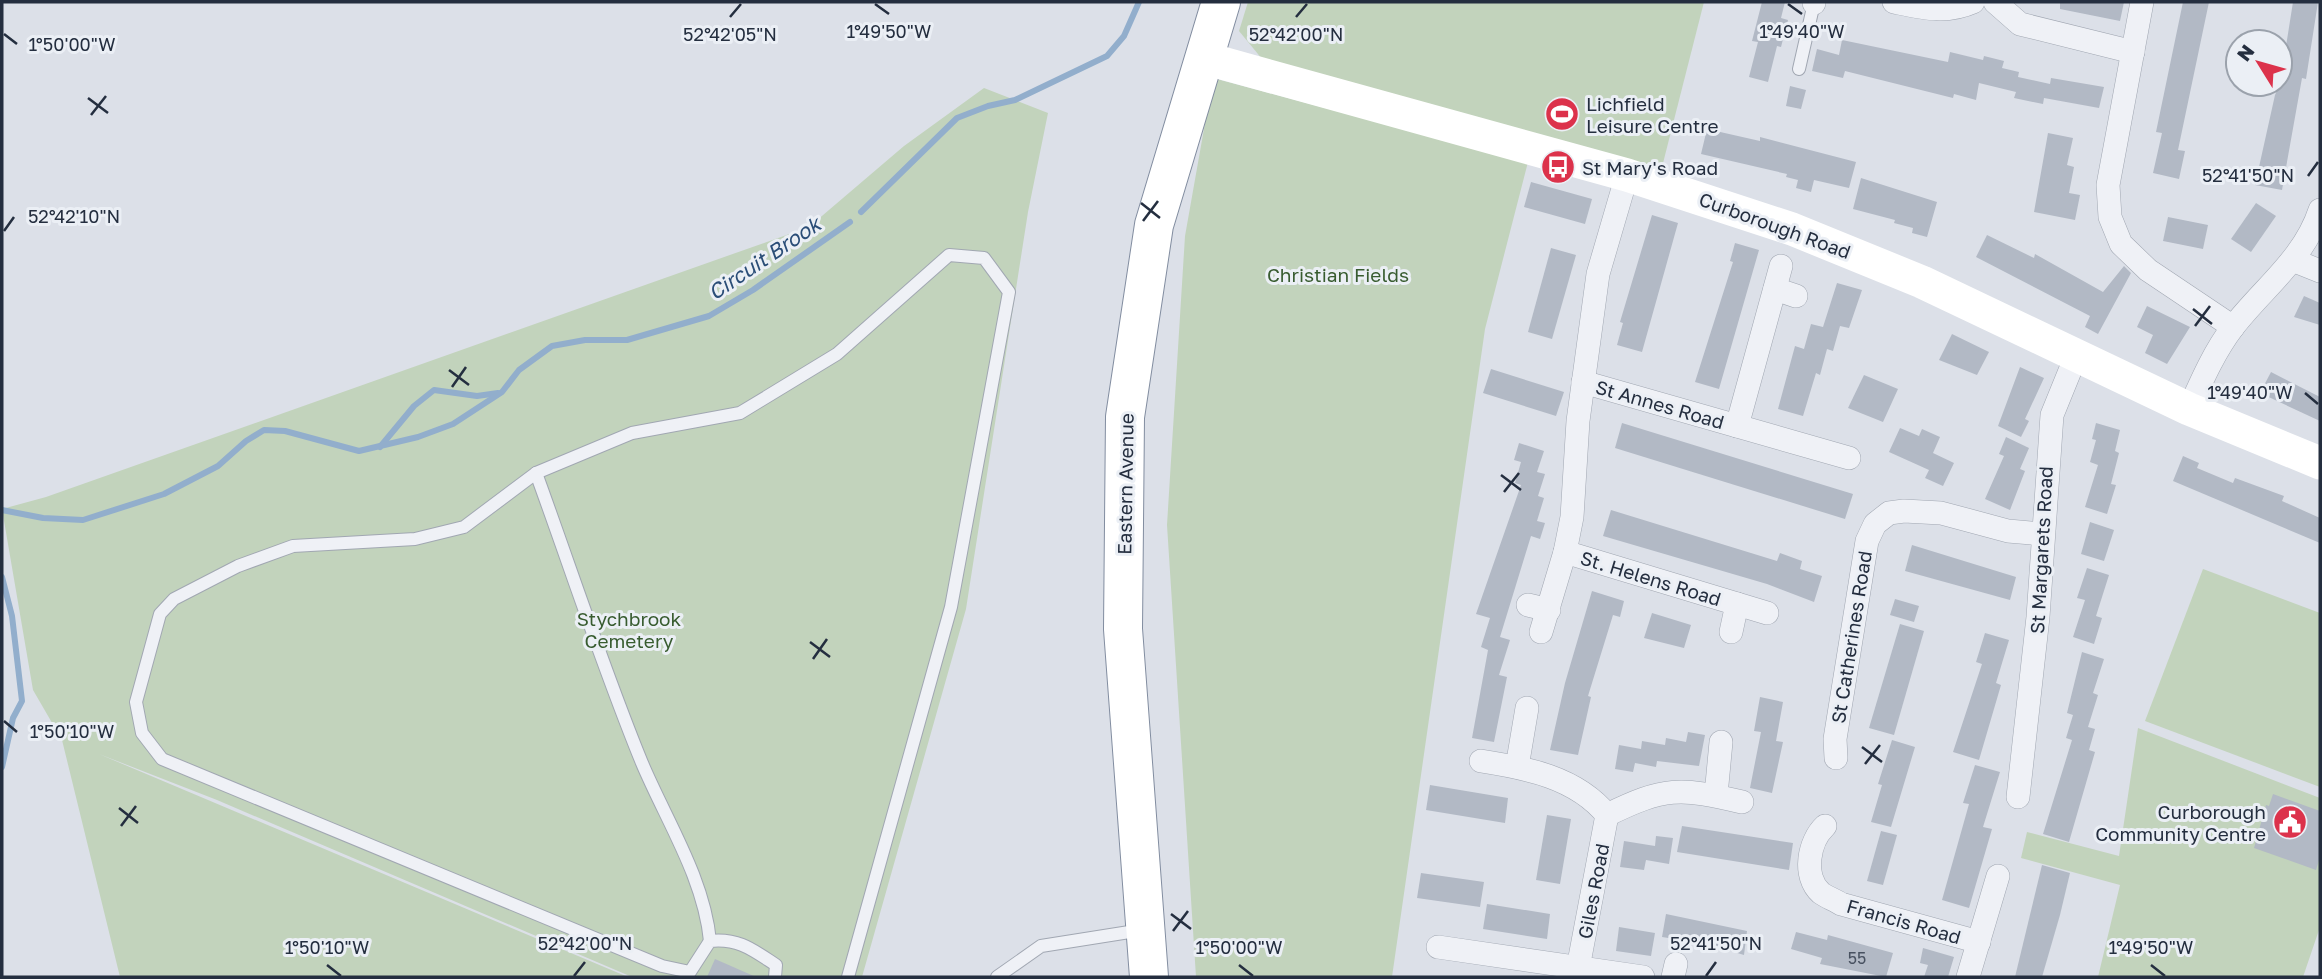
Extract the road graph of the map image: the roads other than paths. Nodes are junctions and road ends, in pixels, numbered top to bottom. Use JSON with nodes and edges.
{"nodes":[{"id":1,"x":1221,"y":2,"type":"edge"},
{"id":2,"x":1814,"y":2,"type":"edge"},
{"id":3,"x":1894,"y":2,"type":"edge"},
{"id":4,"x":1973,"y":2,"type":"edge"},
{"id":5,"x":1995,"y":2,"type":"edge"},
{"id":6,"x":2142,"y":2,"type":"edge"},
{"id":7,"x":2133,"y":52,"type":"junction"},
{"id":8,"x":1204,"y":58,"type":"junction"},
{"id":9,"x":1799,"y":69,"type":"dead end"},
{"id":10,"x":1627,"y":174,"type":"junction"},
{"id":11,"x":2320,"y":210,"type":"edge"},
{"id":12,"x":2295,"y":261,"type":"junction"},
{"id":13,"x":1782,"y":266,"type":"dead end"},
{"id":14,"x":2320,"y":271,"type":"edge"},
{"id":15,"x":2233,"y":327,"type":"junction"},
{"id":16,"x":2076,"y":356,"type":"junction"},
{"id":17,"x":1583,"y":382,"type":"junction"},
{"id":18,"x":2189,"y":409,"type":"junction"},
{"id":19,"x":1738,"y":426,"type":"junction"},
{"id":20,"x":1841,"y":452,"type":"dead end"},
{"id":21,"x":2320,"y":463,"type":"edge"},
{"id":22,"x":536,"y":473,"type":"junction"},
{"id":23,"x":2043,"y":534,"type":"junction"},
{"id":24,"x":1565,"y":552,"type":"junction"},
{"id":25,"x":1737,"y":604,"type":"junction"},
{"id":26,"x":1767,"y":613,"type":"dead end"},
{"id":27,"x":1541,"y":632,"type":"dead end"},
{"id":28,"x":1731,"y":632,"type":"dead end"},
{"id":29,"x":1527,"y":708,"type":"dead end"},
{"id":30,"x":1721,"y":742,"type":"dead end"},
{"id":31,"x":1836,"y":758,"type":"dead end"},
{"id":32,"x":1481,"y":761,"type":"dead end"},
{"id":33,"x":1517,"y":766,"type":"junction"},
{"id":34,"x":1716,"y":796,"type":"junction"},
{"id":35,"x":2018,"y":797,"type":"dead end"},
{"id":36,"x":1742,"y":802,"type":"dead end"},
{"id":37,"x":1607,"y":815,"type":"junction"},
{"id":38,"x":1825,"y":826,"type":"dead end"},
{"id":39,"x":1998,"y":876,"type":"dead end"},
{"id":40,"x":1144,"y":930,"type":"junction"},
{"id":41,"x":710,"y":941,"type":"junction"},
{"id":42,"x":1979,"y":942,"type":"junction"},
{"id":43,"x":1438,"y":947,"type":"dead end"},
{"id":44,"x":1509,"y":967,"type":"edge"},
{"id":45,"x":1578,"y":968,"type":"junction"},
{"id":46,"x":775,"y":977,"type":"edge"},
{"id":47,"x":848,"y":977,"type":"edge"},
{"id":48,"x":997,"y":977,"type":"edge"},
{"id":49,"x":1149,"y":977,"type":"edge"},
{"id":50,"x":1643,"y":977,"type":"edge"},
{"id":51,"x":1968,"y":977,"type":"edge"}],
"edges":[{"from":1,"to":8,"type":"highway","name":"Eastern Avenue"},
{"from":2,"to":9,"type":"lane"},
{"from":3,"to":4,"type":"street"},
{"from":5,"to":7,"type":"street"},
{"from":6,"to":7,"type":"street"},
{"from":7,"to":15,"type":"street"},
{"from":8,"to":10,"type":"street","name":"Curborough Road"},
{"from":8,"to":40,"type":"highway","name":"Eastern Avenue"},
{"from":10,"to":16,"type":"street","name":"Curborough Road"},
{"from":10,"to":17,"type":"street"},
{"from":11,"to":12,"type":"street"},
{"from":12,"to":14,"type":"street"},
{"from":12,"to":15,"type":"street"},
{"from":13,"to":19,"type":"street","name":"St Annes Road"},
{"from":15,"to":18,"type":"street"},
{"from":16,"to":18,"type":"street","name":"Curborough Road"},
{"from":16,"to":23,"type":"street","name":"St Margarets Road"},
{"from":17,"to":19,"type":"street","name":"St Annes Road"},
{"from":17,"to":24,"type":"street"},
{"from":18,"to":21,"type":"street","name":"Curborough Road"},
{"from":19,"to":20,"type":"street","name":"St Annes Road"},
{"from":22,"to":41,"type":"lane"},
{"from":22,"to":41,"type":"lane"},
{"from":22,"to":47,"type":"lane"},
{"from":23,"to":31,"type":"street","name":"St Catherines Road"},
{"from":23,"to":35,"type":"street","name":"St Margarets Road"},
{"from":24,"to":25,"type":"street","name":"St. Helens Road"},
{"from":24,"to":27,"type":"street"},
{"from":25,"to":26,"type":"street","name":"St. Helens Road"},
{"from":25,"to":28,"type":"street","name":"St. Helens Road"},
{"from":29,"to":33,"type":"street"},
{"from":30,"to":34,"type":"street"},
{"from":32,"to":33,"type":"street","name":"Giles Road"},
{"from":33,"to":37,"type":"street","name":"Giles Road"},
{"from":34,"to":36,"type":"street","name":"Giles Road"},
{"from":34,"to":37,"type":"street","name":"Giles Road"},
{"from":37,"to":45,"type":"street","name":"Giles Road"},
{"from":38,"to":42,"type":"street","name":"Francis Road"},
{"from":39,"to":42,"type":"street","name":"Francis Road"},
{"from":40,"to":48,"type":"lane"},
{"from":40,"to":49,"type":"highway","name":"Eastern Avenue"},
{"from":41,"to":46,"type":"lane"},
{"from":42,"to":51,"type":"street","name":"Francis Road"},
{"from":43,"to":44,"type":"street"},
{"from":44,"to":45,"type":"street"},
{"from":45,"to":50,"type":"street"}]}
